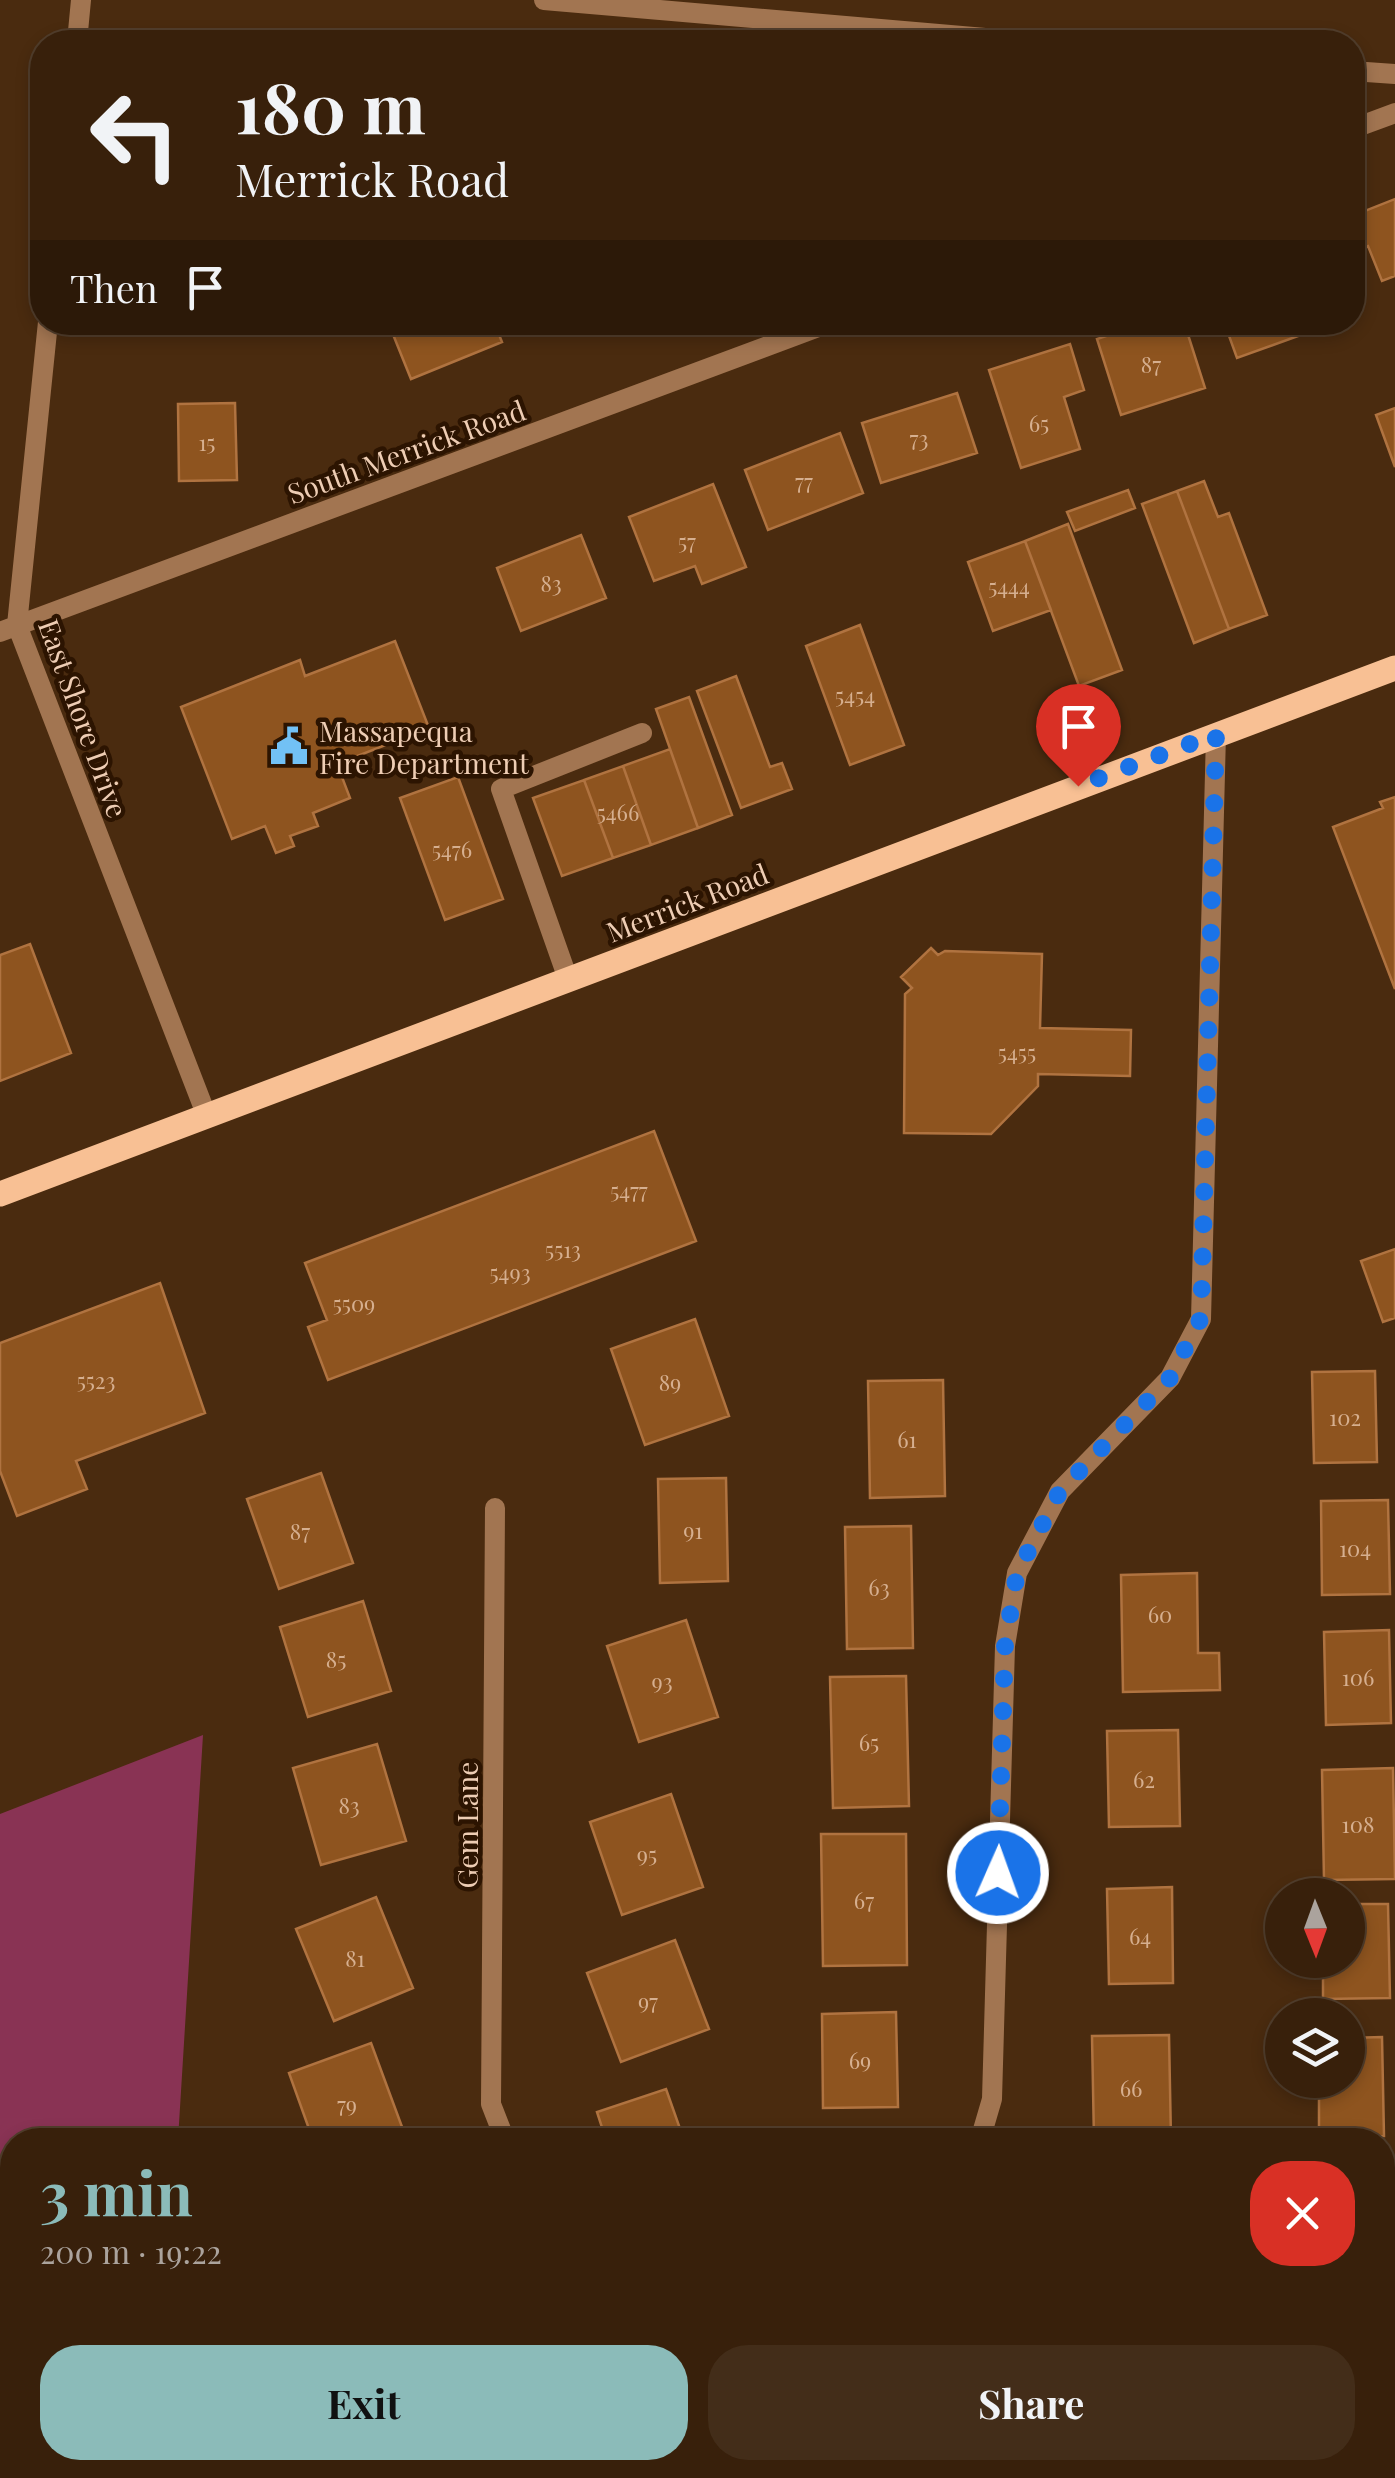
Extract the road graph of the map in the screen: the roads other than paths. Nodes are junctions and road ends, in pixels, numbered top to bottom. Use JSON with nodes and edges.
{"nodes":[{"id":1,"x":81,"y":0,"type":"edge"},
{"id":2,"x":544,"y":0,"type":"edge"},
{"id":3,"x":78,"y":30,"type":"edge"},
{"id":4,"x":891,"y":30,"type":"edge"},
{"id":5,"x":1365,"y":72,"type":"edge"},
{"id":6,"x":1395,"y":74,"type":"edge"},
{"id":7,"x":1395,"y":113,"type":"edge"},
{"id":8,"x":1365,"y":124,"type":"edge"},
{"id":9,"x":46,"y":335,"type":"edge"},
{"id":10,"x":797,"y":335,"type":"edge"},
{"id":11,"x":8,"y":629,"type":"edge"},
{"id":12,"x":1395,"y":668,"type":"edge"},
{"id":13,"x":642,"y":733,"type":"dead end"},
{"id":14,"x":1216,"y":734,"type":"junction"},
{"id":15,"x":568,"y":979,"type":"junction"},
{"id":16,"x":206,"y":1114,"type":"junction"},
{"id":17,"x":0,"y":1194,"type":"edge"},
{"id":18,"x":495,"y":1508,"type":"dead end"},
{"id":19,"x":501,"y":2128,"type":"edge"},
{"id":20,"x":984,"y":2128,"type":"edge"}],
"edges":[{"from":1,"to":3,"type":"street"},
{"from":2,"to":4,"type":"street"},
{"from":5,"to":6,"type":"street"},
{"from":7,"to":8,"type":"street"},
{"from":9,"to":11,"type":"street","name":"East Shore Drive"},
{"from":10,"to":11,"type":"street","name":"South Merrick Road"},
{"from":11,"to":16,"type":"street","name":"East Shore Drive"},
{"from":12,"to":14,"type":"main road","name":"Merrick Road"},
{"from":13,"to":15,"type":"street"},
{"from":14,"to":15,"type":"main road","name":"Merrick Road"},
{"from":14,"to":20,"type":"street"},
{"from":15,"to":16,"type":"main road","name":"Merrick Road"},
{"from":16,"to":17,"type":"main road","name":"Merrick Road"},
{"from":18,"to":19,"type":"street","name":"Gem Lane"}]}
